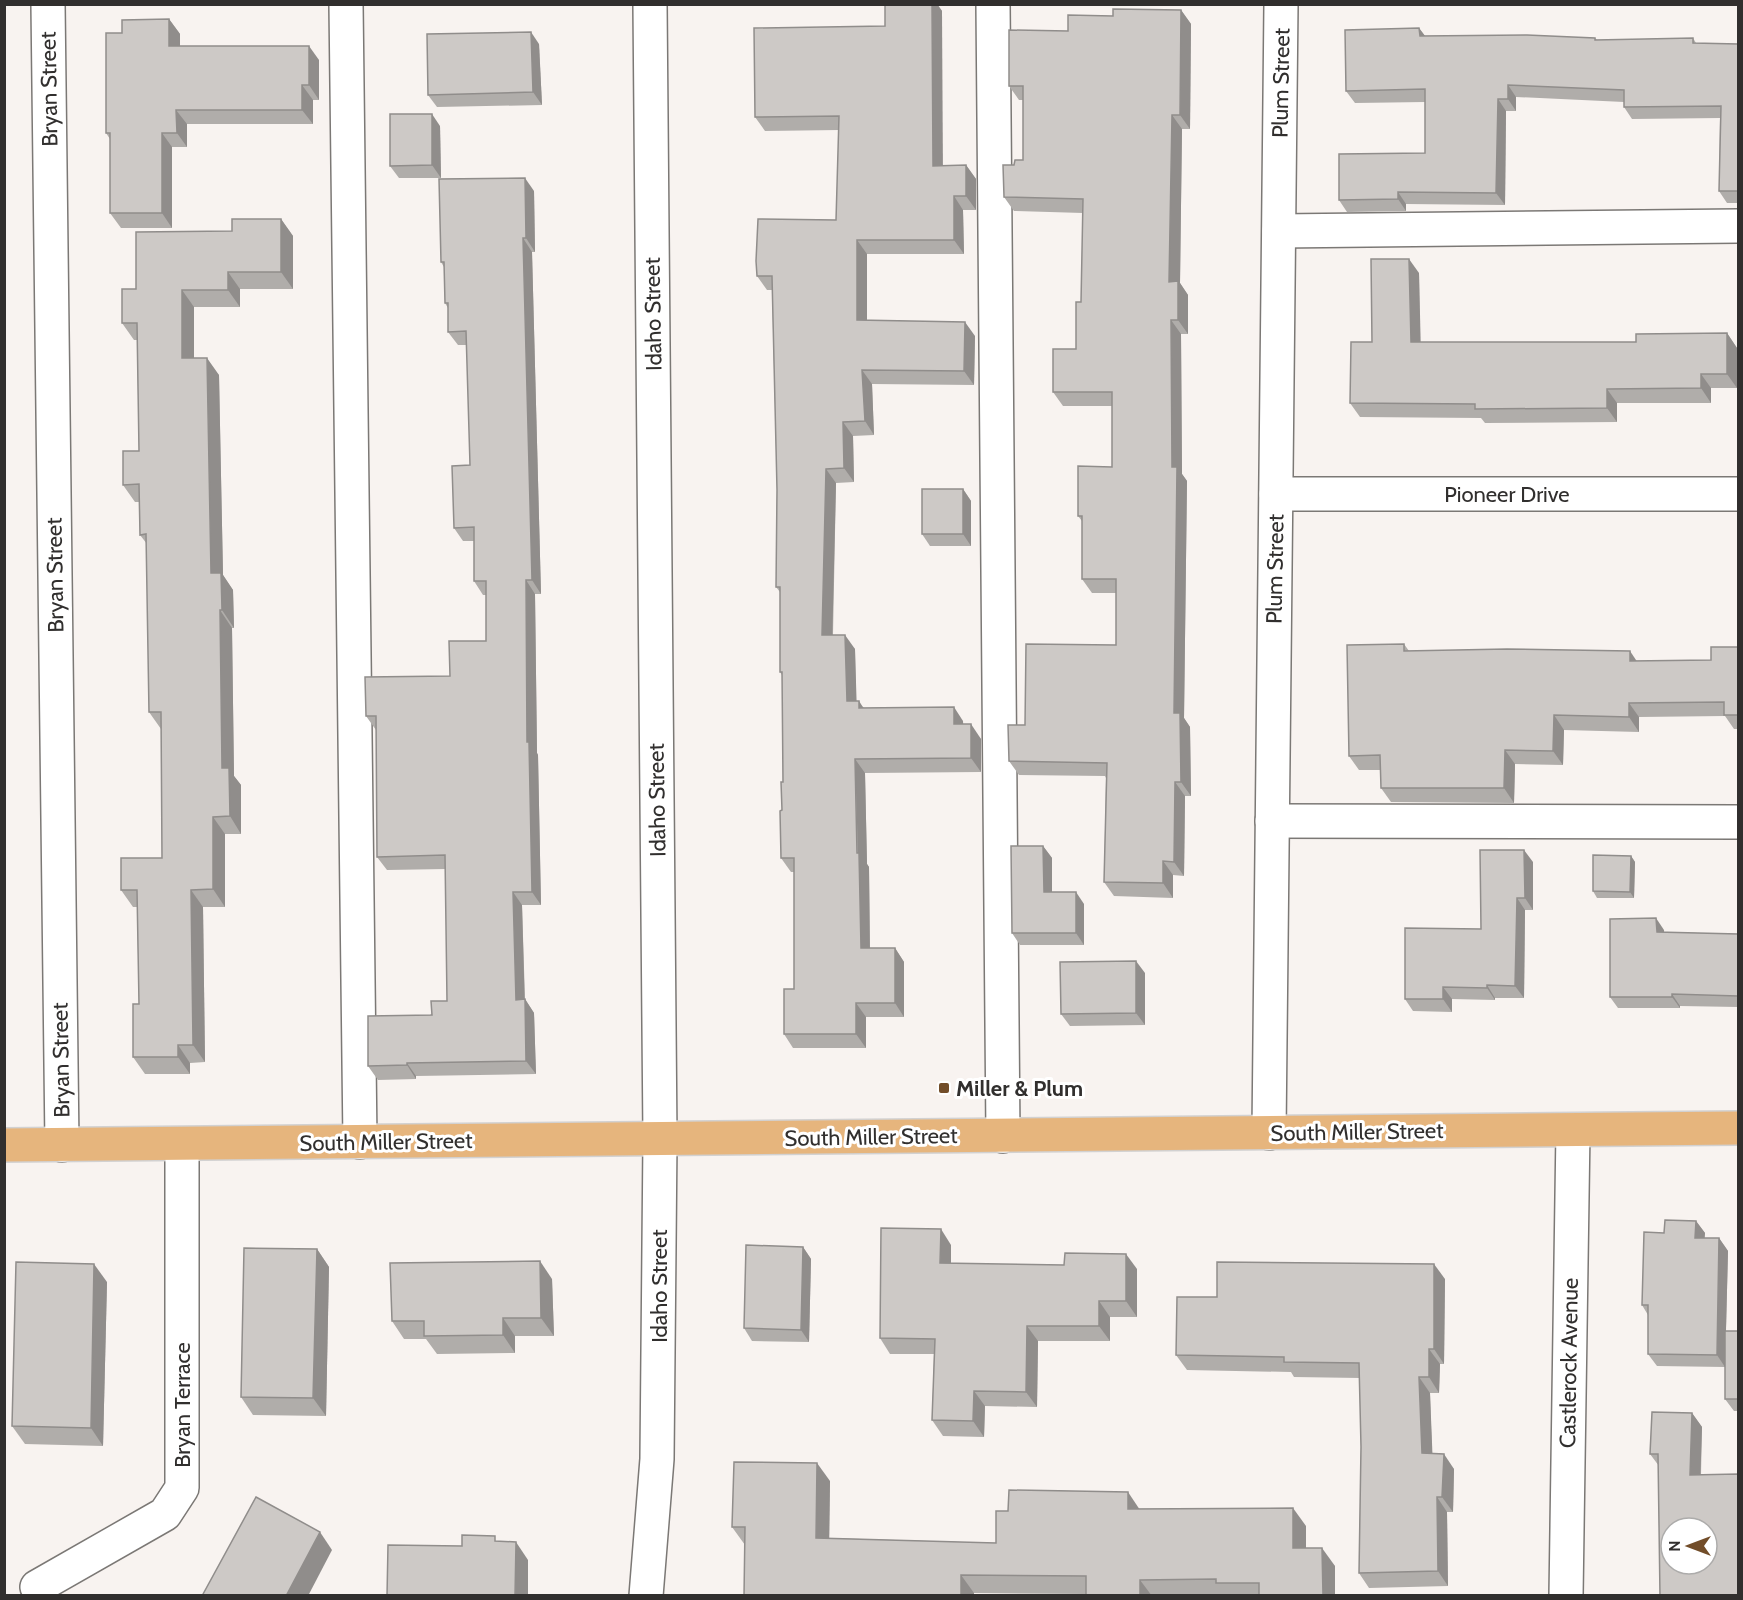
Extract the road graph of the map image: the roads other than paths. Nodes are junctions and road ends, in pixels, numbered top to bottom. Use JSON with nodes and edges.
{"nodes":[{"id":1,"x":48,"y":4,"type":"edge"},
{"id":2,"x":346,"y":4,"type":"edge"},
{"id":3,"x":650,"y":4,"type":"edge"},
{"id":4,"x":993,"y":4,"type":"edge"},
{"id":5,"x":1281,"y":4,"type":"edge"},
{"id":6,"x":1738,"y":226,"type":"edge"},
{"id":7,"x":1279,"y":231,"type":"junction"},
{"id":8,"x":1276,"y":494,"type":"junction"},
{"id":9,"x":1738,"y":494,"type":"edge"},
{"id":10,"x":1272,"y":821,"type":"junction"},
{"id":11,"x":1738,"y":822,"type":"edge"},
{"id":12,"x":1738,"y":1128,"type":"edge"},
{"id":13,"x":1572,"y":1130,"type":"junction"},
{"id":14,"x":1269,"y":1133,"type":"junction"},
{"id":15,"x":1003,"y":1136,"type":"junction"},
{"id":16,"x":660,"y":1139,"type":"junction"},
{"id":17,"x":360,"y":1142,"type":"junction"},
{"id":18,"x":182,"y":1144,"type":"junction"},
{"id":19,"x":4,"y":1145,"type":"edge"},
{"id":20,"x":62,"y":1145,"type":"junction"},
{"id":21,"x":37,"y":1587,"type":"dead end"},
{"id":22,"x":646,"y":1596,"type":"edge"},
{"id":23,"x":1566,"y":1596,"type":"edge"}],
"edges":[{"from":1,"to":20,"type":"street","name":"Bryan Street"},
{"from":2,"to":17,"type":"street"},
{"from":3,"to":16,"type":"street","name":"Idaho Street"},
{"from":4,"to":15,"type":"street"},
{"from":5,"to":7,"type":"street","name":"Plum Street"},
{"from":6,"to":7,"type":"street"},
{"from":7,"to":8,"type":"street","name":"Plum Street"},
{"from":8,"to":9,"type":"street","name":"Pioneer Drive"},
{"from":8,"to":10,"type":"street","name":"Plum Street"},
{"from":10,"to":11,"type":"street"},
{"from":10,"to":14,"type":"street","name":"Plum Street"},
{"from":12,"to":13,"type":"main road","name":"South Miller Street"},
{"from":13,"to":14,"type":"main road","name":"South Miller Street"},
{"from":13,"to":23,"type":"street","name":"Castlerock Avenue"},
{"from":14,"to":15,"type":"main road","name":"South Miller Street"},
{"from":15,"to":16,"type":"main road","name":"South Miller Street"},
{"from":16,"to":17,"type":"main road","name":"South Miller Street"},
{"from":16,"to":22,"type":"street","name":"Idaho Street"},
{"from":17,"to":18,"type":"main road","name":"South Miller Street"},
{"from":18,"to":20,"type":"main road","name":"South Miller Street"},
{"from":18,"to":21,"type":"street","name":"Bryan Terrace"},
{"from":19,"to":20,"type":"main road","name":"South Miller Street"}]}
